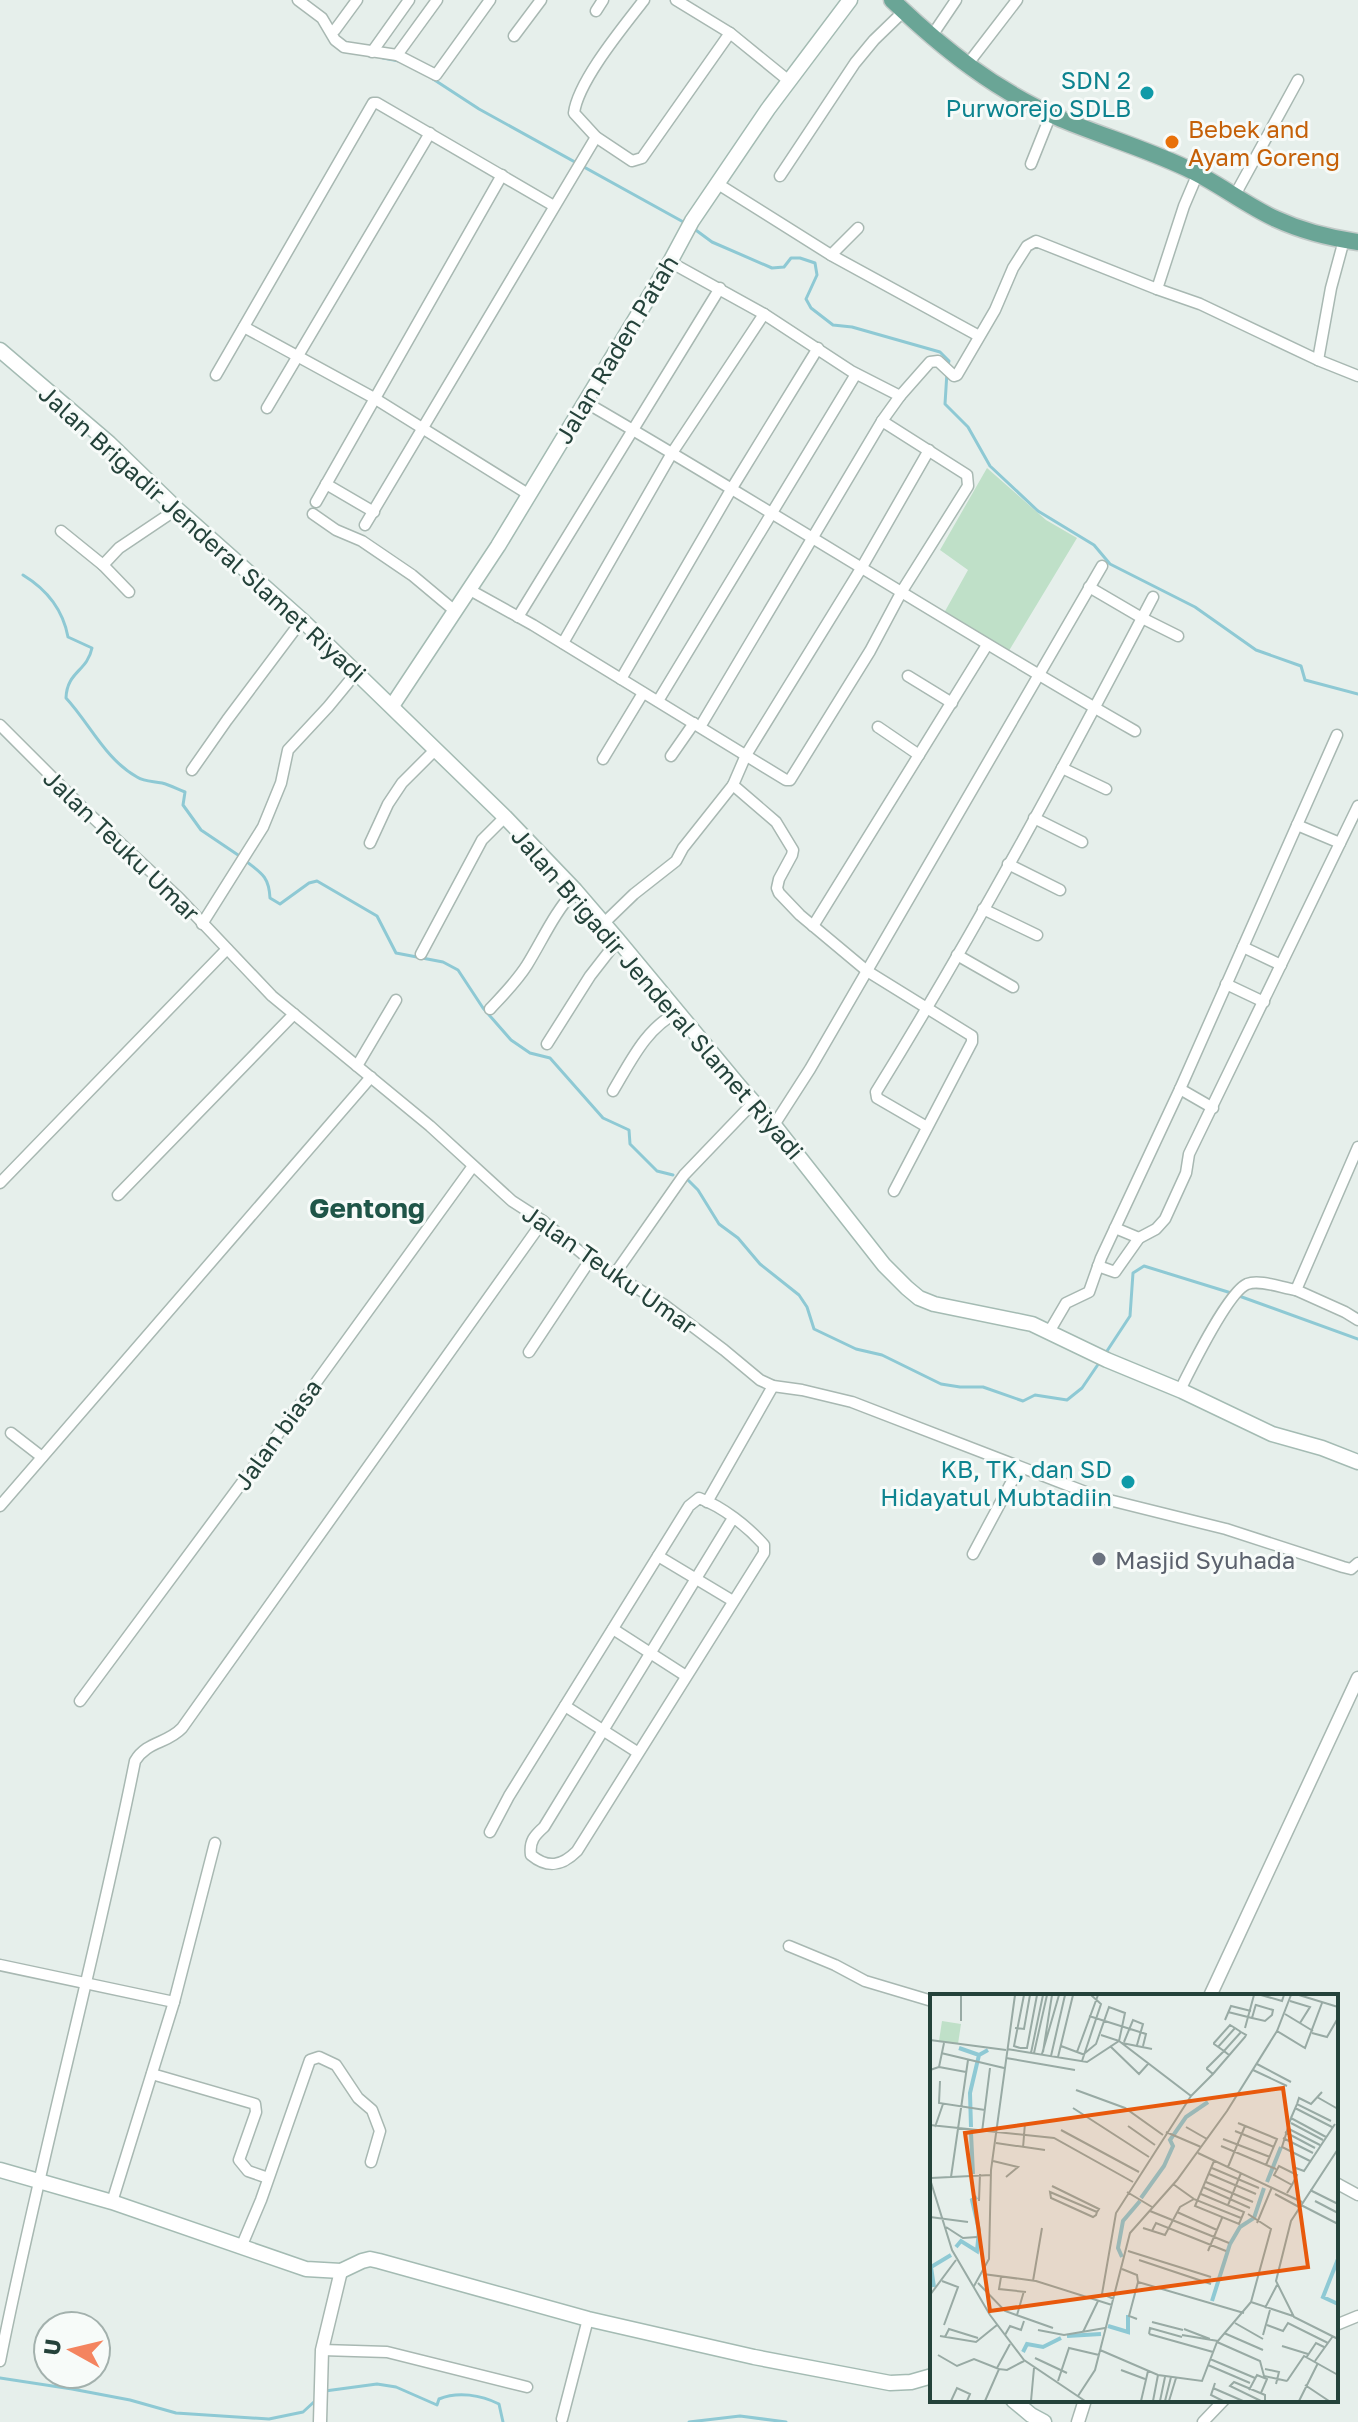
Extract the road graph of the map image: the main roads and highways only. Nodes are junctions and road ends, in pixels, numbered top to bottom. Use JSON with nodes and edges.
{"nodes":[{"id":1,"x":850,"y":0,"type":"edge"},
{"id":2,"x":898,"y":6,"type":"edge"},
{"id":3,"x":1351,"y":241,"type":"edge"},
{"id":4,"x":0,"y":350,"type":"edge"},
{"id":5,"x":392,"y":706,"type":"junction"},
{"id":6,"x":1358,"y":1462,"type":"edge"},
{"id":7,"x":0,"y":2170,"type":"edge"},
{"id":8,"x":930,"y":2377,"type":"edge"},
{"id":9,"x":1015,"y":2402,"type":"edge"},
{"id":10,"x":1044,"y":2422,"type":"edge"}],
"edges":[{"from":1,"to":5,"type":"main road","name":"Jalan Raden Patah"},
{"from":2,"to":3,"type":"main road"},
{"from":4,"to":5,"type":"main road","name":"Jalan Brigadir Jenderal Slamet Riyadi"},
{"from":5,"to":6,"type":"main road","name":"Jalan Brigadir Jenderal Slamet Riyadi"},
{"from":7,"to":8,"type":"main road"},
{"from":9,"to":10,"type":"main road"}]}
